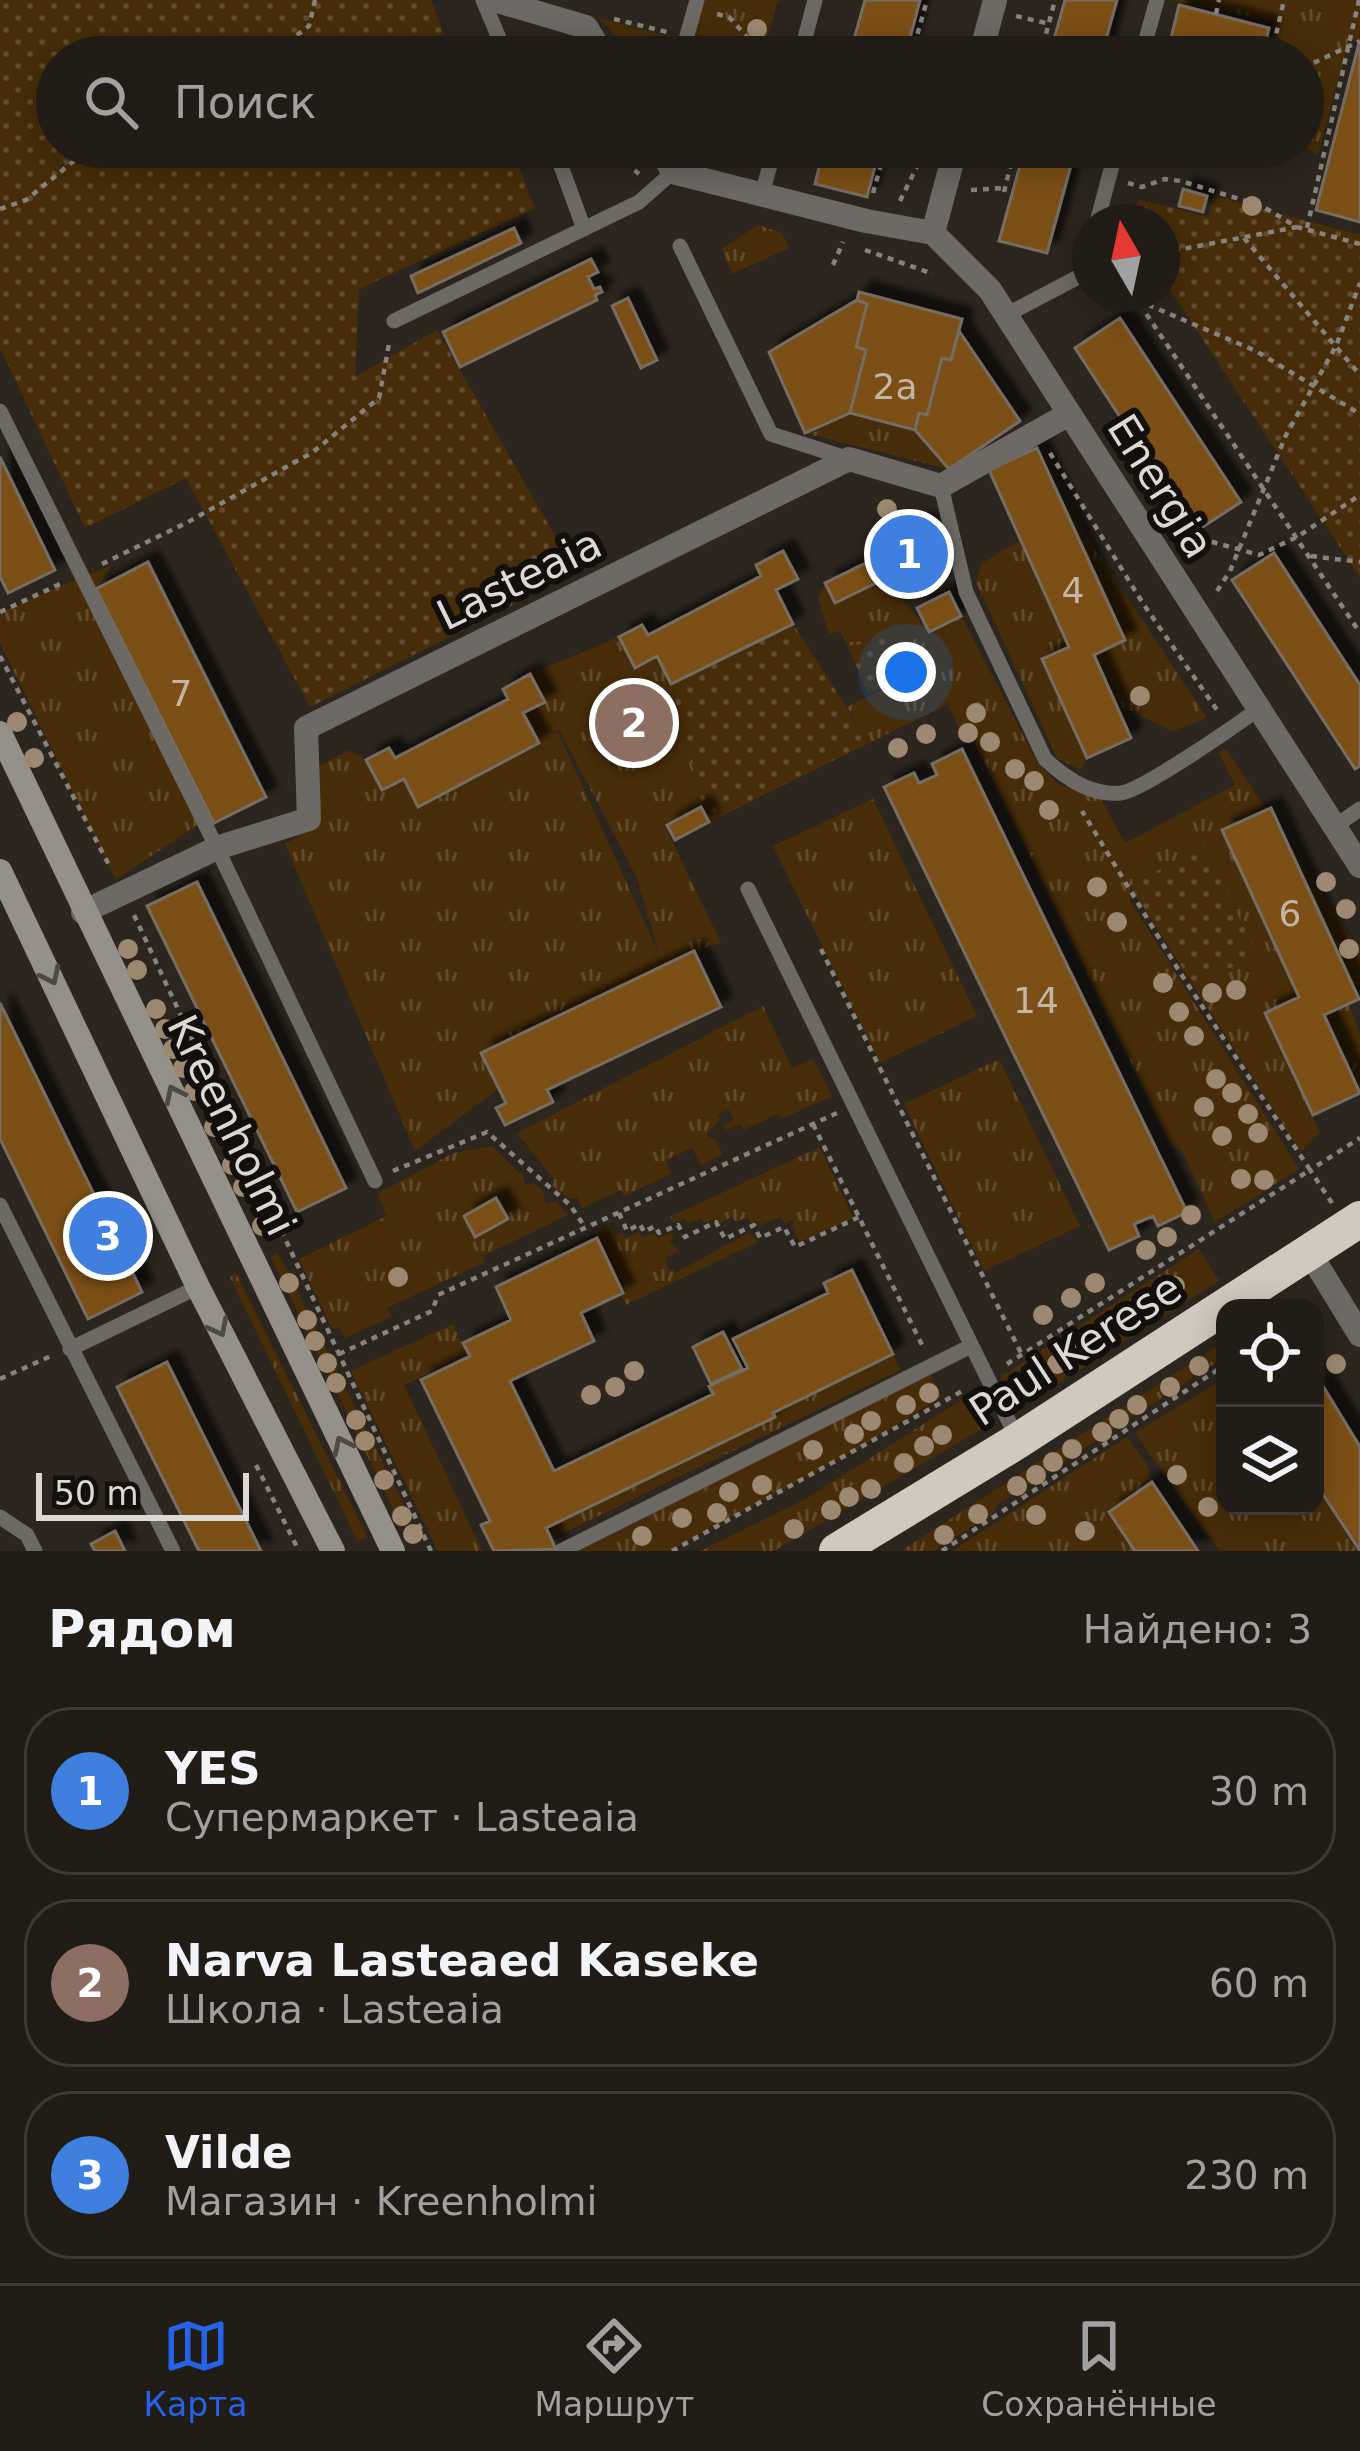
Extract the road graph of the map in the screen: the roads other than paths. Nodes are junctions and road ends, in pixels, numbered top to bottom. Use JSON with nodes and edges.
{"nodes":[{"id":1,"x":483,"y":0,"type":"edge"},
{"id":2,"x":494,"y":0,"type":"edge"},
{"id":3,"x":698,"y":0,"type":"edge"},
{"id":4,"x":815,"y":0,"type":"edge"},
{"id":5,"x":995,"y":0,"type":"edge"},
{"id":6,"x":1157,"y":0,"type":"edge"},
{"id":7,"x":498,"y":36,"type":"edge"},
{"id":8,"x":591,"y":36,"type":"edge"},
{"id":9,"x":687,"y":36,"type":"edge"},
{"id":10,"x":806,"y":36,"type":"edge"},
{"id":11,"x":986,"y":36,"type":"edge"},
{"id":12,"x":1147,"y":36,"type":"edge"},
{"id":13,"x":562,"y":168,"type":"edge"},
{"id":14,"x":671,"y":168,"type":"edge"},
{"id":15,"x":769,"y":168,"type":"edge"},
{"id":16,"x":950,"y":168,"type":"edge"},
{"id":17,"x":1111,"y":168,"type":"edge"},
{"id":18,"x":673,"y":172,"type":"junction"},
{"id":19,"x":762,"y":194,"type":"junction"},
{"id":20,"x":1102,"y":204,"type":"edge"},
{"id":21,"x":584,"y":229,"type":"junction"},
{"id":22,"x":932,"y":233,"type":"junction"},
{"id":23,"x":680,"y":246,"type":"dead end"},
{"id":24,"x":1072,"y":280,"type":"edge"},
{"id":25,"x":1006,"y":315,"type":"junction"},
{"id":26,"x":394,"y":321,"type":"road end"},
{"id":27,"x":0,"y":411,"type":"edge"},
{"id":28,"x":1069,"y":414,"type":"junction"},
{"id":29,"x":849,"y":459,"type":"junction"},
{"id":30,"x":941,"y":486,"type":"junction"},
{"id":31,"x":1257,"y":710,"type":"junction"},
{"id":32,"x":0,"y":733,"type":"edge"},
{"id":33,"x":1360,"y":808,"type":"edge"},
{"id":34,"x":1334,"y":827,"type":"junction"},
{"id":35,"x":217,"y":848,"type":"junction"},
{"id":36,"x":1360,"y":866,"type":"edge"},
{"id":37,"x":0,"y":871,"type":"edge"},
{"id":38,"x":748,"y":889,"type":"dead end"},
{"id":39,"x":83,"y":912,"type":"junction"},
{"id":40,"x":375,"y":1181,"type":"road end"},
{"id":41,"x":0,"y":1205,"type":"edge"},
{"id":42,"x":1353,"y":1223,"type":"edge"},
{"id":43,"x":1309,"y":1252,"type":"junction"},
{"id":44,"x":198,"y":1287,"type":"junction"},
{"id":45,"x":1360,"y":1335,"type":"edge"},
{"id":46,"x":970,"y":1346,"type":"junction"},
{"id":47,"x":70,"y":1349,"type":"junction"},
{"id":48,"x":1019,"y":1440,"type":"junction"},
{"id":49,"x":0,"y":1517,"type":"edge"},
{"id":50,"x":35,"y":1551,"type":"edge"},
{"id":51,"x":173,"y":1551,"type":"edge"},
{"id":52,"x":333,"y":1551,"type":"edge"},
{"id":53,"x":393,"y":1551,"type":"edge"},
{"id":54,"x":561,"y":1551,"type":"edge"},
{"id":55,"x":837,"y":1551,"type":"edge"}],
"edges":[{"from":1,"to":7,"type":"lane"},
{"from":2,"to":8,"type":"street"},
{"from":3,"to":9,"type":"lane"},
{"from":4,"to":10,"type":"lane"},
{"from":5,"to":11,"type":"street"},
{"from":6,"to":12,"type":"lane"},
{"from":13,"to":21,"type":"lane"},
{"from":14,"to":18,"type":"street"},
{"from":15,"to":19,"type":"lane"},
{"from":16,"to":22,"type":"street"},
{"from":17,"to":20,"type":"lane"},
{"from":18,"to":19,"type":"street"},
{"from":18,"to":21,"type":"lane"},
{"from":19,"to":22,"type":"street"},
{"from":21,"to":26,"type":"lane"},
{"from":22,"to":25,"type":"street","name":"Energia"},
{"from":23,"to":29,"type":"lane"},
{"from":24,"to":25,"type":"lane"},
{"from":25,"to":28,"type":"street","name":"Energia"},
{"from":27,"to":35,"type":"lane"},
{"from":28,"to":30,"type":"street"},
{"from":28,"to":31,"type":"street","name":"Energia"},
{"from":29,"to":30,"type":"street"},
{"from":29,"to":35,"type":"street","name":"Lasteaia"},
{"from":30,"to":31,"type":"lane"},
{"from":31,"to":34,"type":"street","name":"Energia"},
{"from":32,"to":39,"type":"main road","name":"Kreenholmi"},
{"from":33,"to":34,"type":"lane"},
{"from":34,"to":36,"type":"street","name":"Energia"},
{"from":35,"to":39,"type":"street","name":"Lasteaia"},
{"from":35,"to":40,"type":"lane"},
{"from":37,"to":44,"type":"main road","one_way":true},
{"from":38,"to":46,"type":"lane"},
{"from":53,"to":39,"type":"main road","name":"Kreenholmi","one_way":true},
{"from":41,"to":47,"type":"lane"},
{"from":42,"to":43,"type":"highway","name":"Paul Kerese"},
{"from":43,"to":45,"type":"street"},
{"from":43,"to":48,"type":"highway","name":"Paul Kerese"},
{"from":44,"to":47,"type":"lane"},
{"from":44,"to":52,"type":"main road","one_way":true},
{"from":46,"to":48,"type":"lane"},
{"from":46,"to":54,"type":"lane"},
{"from":47,"to":51,"type":"lane"},
{"from":48,"to":55,"type":"highway","name":"Paul Kerese"},
{"from":49,"to":50,"type":"lane"}]}
